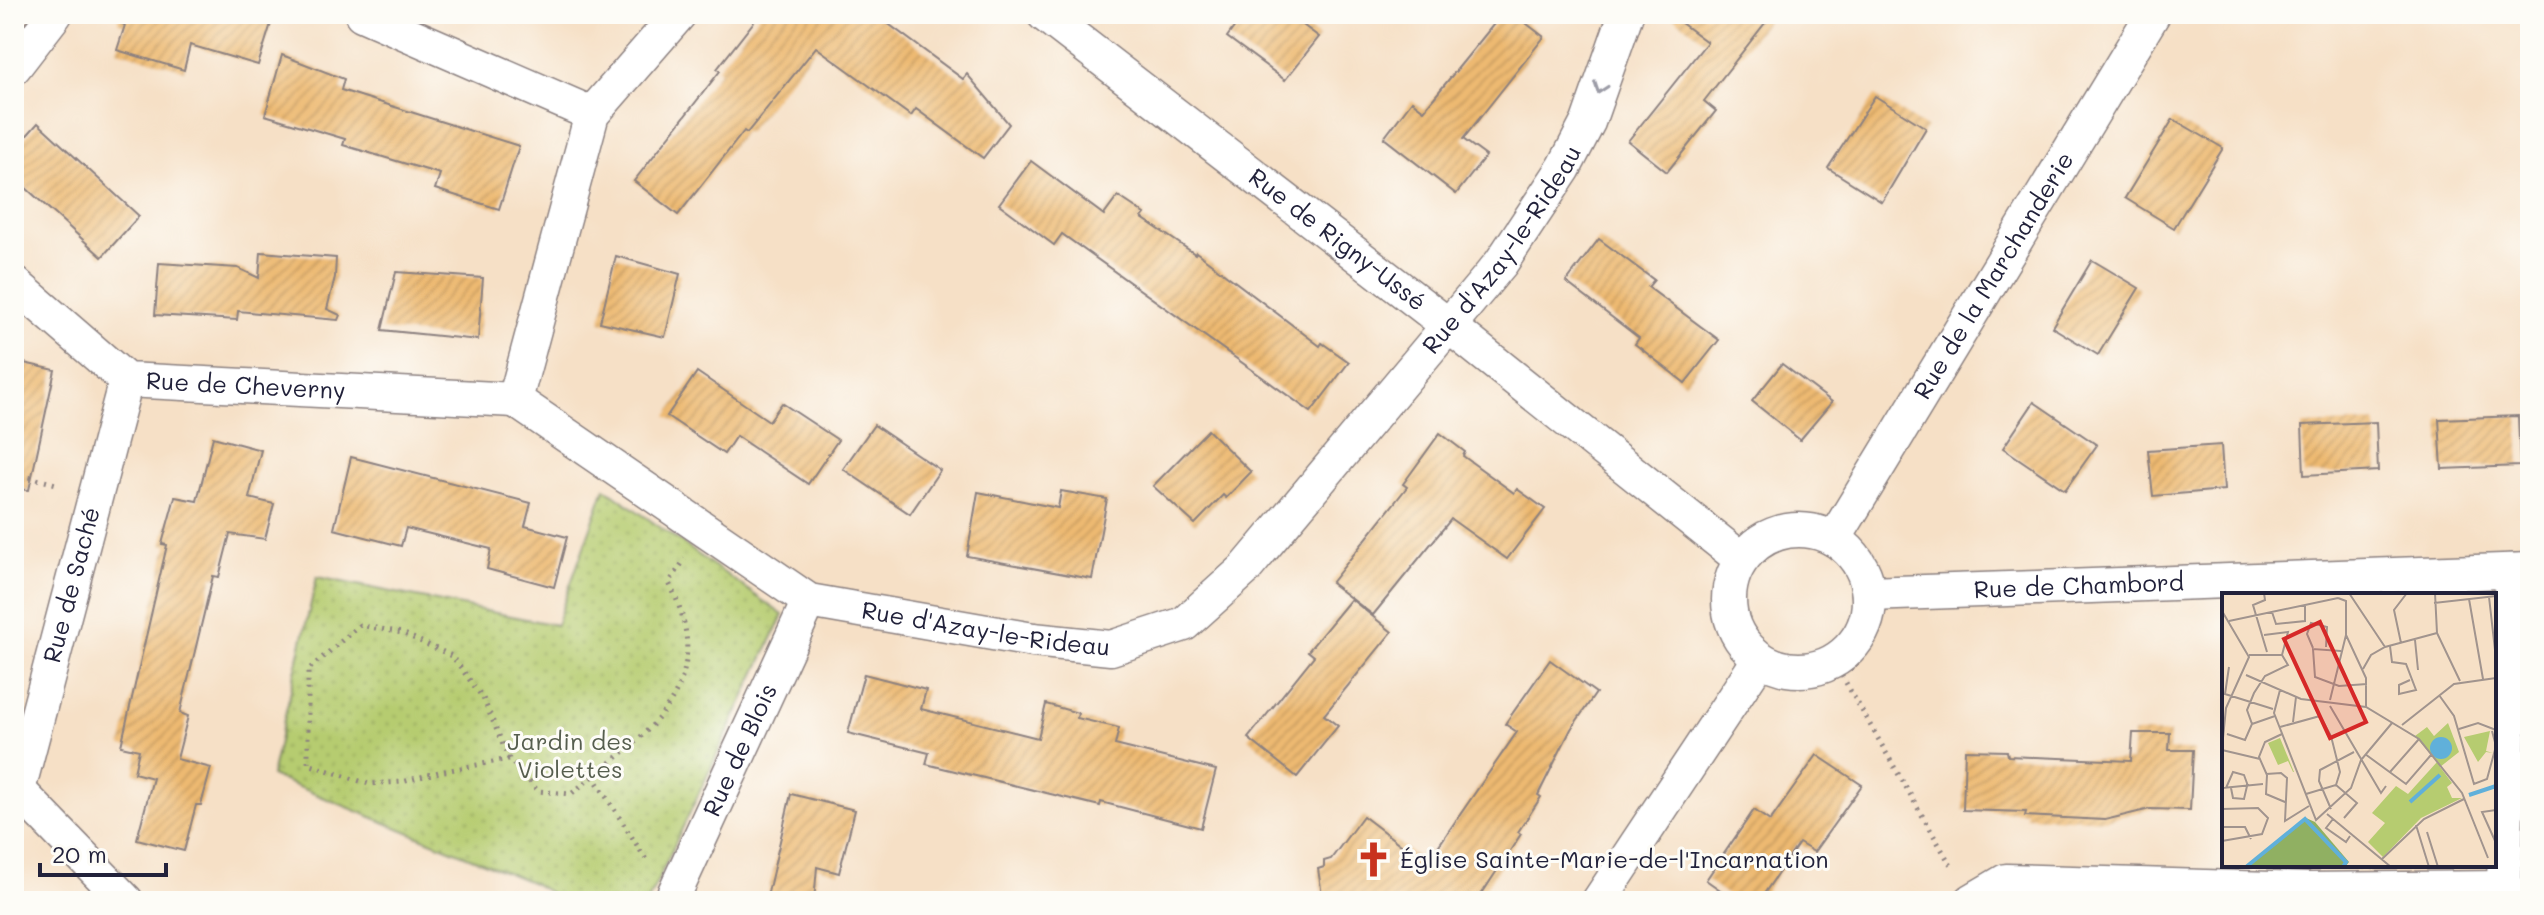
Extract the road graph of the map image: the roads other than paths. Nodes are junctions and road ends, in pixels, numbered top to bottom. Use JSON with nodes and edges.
{"nodes":[{"id":1,"x":55,"y":14,"type":"edge"},
{"id":2,"x":362,"y":14,"type":"edge"},
{"id":3,"x":679,"y":14,"type":"edge"},
{"id":4,"x":1044,"y":14,"type":"edge"},
{"id":5,"x":1626,"y":14,"type":"edge"},
{"id":6,"x":2153,"y":14,"type":"edge"},
{"id":7,"x":14,"y":67,"type":"edge"},
{"id":8,"x":592,"y":114,"type":"junction"},
{"id":9,"x":14,"y":283,"type":"edge"},
{"id":10,"x":1449,"y":326,"type":"junction"},
{"id":11,"x":126,"y":380,"type":"junction"},
{"id":12,"x":515,"y":400,"type":"junction"},
{"id":13,"x":1834,"y":539,"type":"junction"},
{"id":14,"x":1741,"y":559,"type":"junction"},
{"id":15,"x":2521,"y":570,"type":"edge"},
{"id":16,"x":1869,"y":594,"type":"junction"},
{"id":17,"x":809,"y":601,"type":"junction"},
{"id":18,"x":1759,"y":660,"type":"junction"},
{"id":19,"x":16,"y":790,"type":"edge"},
{"id":20,"x":2515,"y":895,"type":"edge"},
{"id":21,"x":671,"y":900,"type":"edge"},
{"id":22,"x":126,"y":901,"type":"edge"},
{"id":23,"x":1599,"y":901,"type":"edge"},
{"id":24,"x":1972,"y":901,"type":"edge"}],
"edges":[{"from":1,"to":7,"type":"street"},
{"from":2,"to":8,"type":"street"},
{"from":3,"to":8,"type":"street"},
{"from":4,"to":10,"type":"street","name":"Rue de Rigny-Ussé"},
{"from":5,"to":10,"type":"street","name":"Rue d'Azay-le-Rideau","one_way":true},
{"from":6,"to":13,"type":"street","name":"Rue de la Marchanderie"},
{"from":8,"to":12,"type":"street"},
{"from":9,"to":11,"type":"street","name":"Rue de Cheverny"},
{"from":10,"to":14,"type":"street","name":"Rue de Rigny-Ussé"},
{"from":10,"to":17,"type":"street","name":"Rue d'Azay-le-Rideau"},
{"from":11,"to":12,"type":"street","name":"Rue de Cheverny"},
{"from":11,"to":19,"type":"street","name":"Rue de Saché"},
{"from":12,"to":17,"type":"street","name":"Rue d'Azay-le-Rideau"},
{"from":13,"to":14,"type":"street"},
{"from":13,"to":16,"type":"street"},
{"from":14,"to":18,"type":"street"},
{"from":15,"to":16,"type":"street","name":"Rue de Chambord"},
{"from":15,"to":20,"type":"street"},
{"from":16,"to":18,"type":"street"},
{"from":17,"to":21,"type":"street","name":"Rue de Blois"},
{"from":18,"to":23,"type":"street"},
{"from":19,"to":22,"type":"street"},
{"from":20,"to":24,"type":"street"}]}
